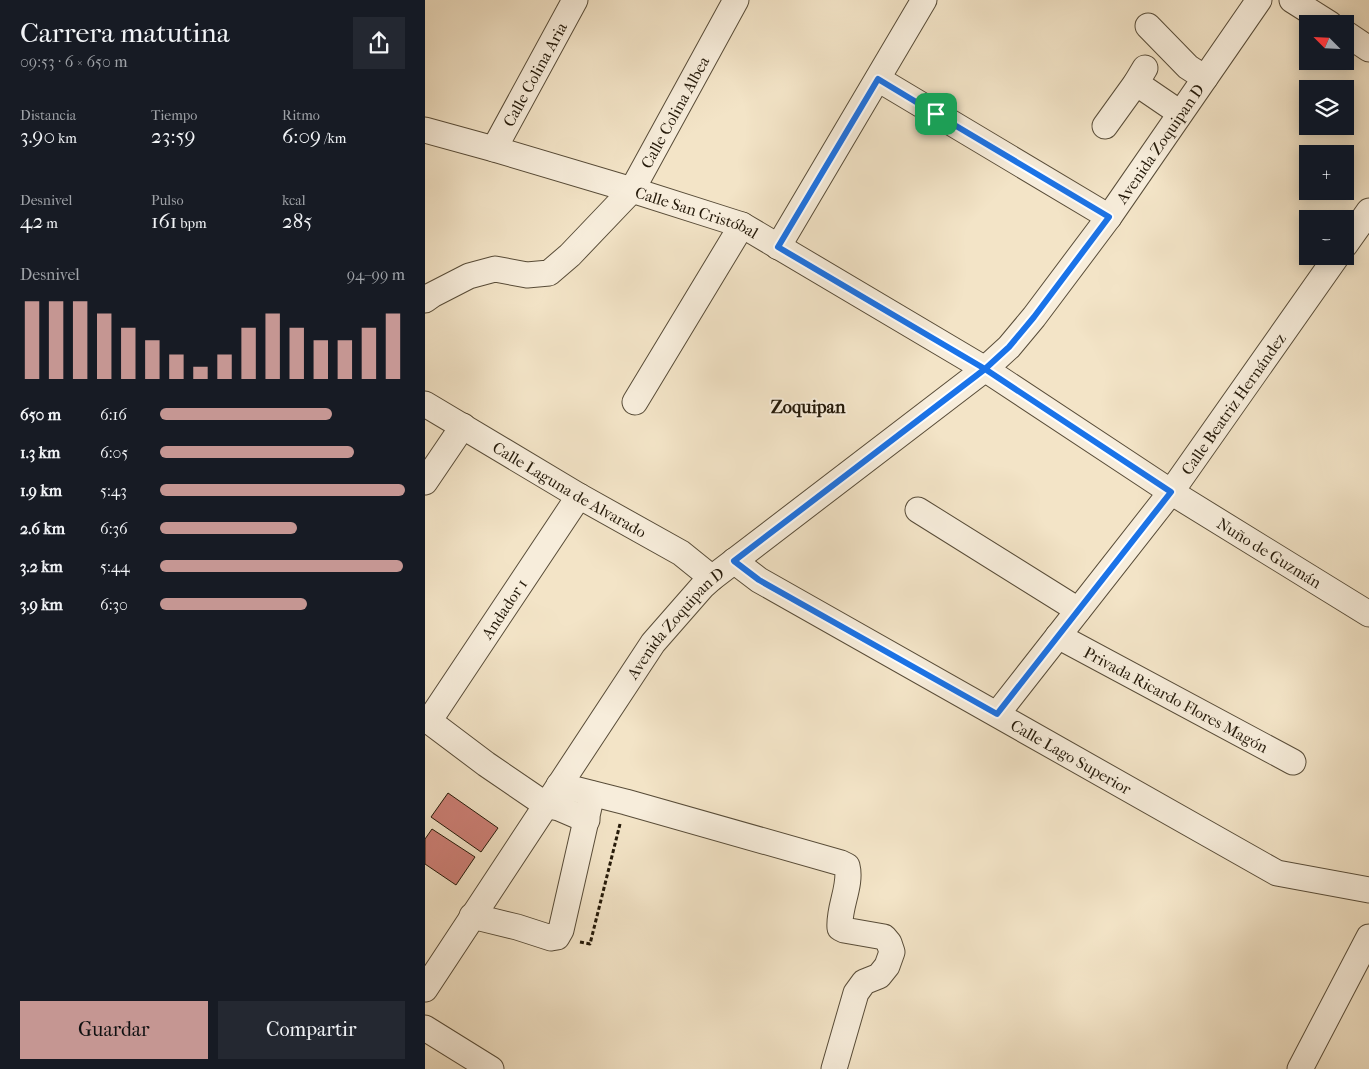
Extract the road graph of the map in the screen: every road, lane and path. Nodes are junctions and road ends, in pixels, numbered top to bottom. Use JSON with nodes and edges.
{"nodes":[{"id":1,"x":575,"y":0,"type":"edge"},
{"id":2,"x":736,"y":0,"type":"edge"},
{"id":3,"x":924,"y":0,"type":"edge"},
{"id":4,"x":1259,"y":0,"type":"edge"},
{"id":5,"x":1292,"y":0,"type":"edge"},
{"id":6,"x":1316,"y":15,"type":"edge"},
{"id":7,"x":1148,"y":26,"type":"dead end"},
{"id":8,"x":1354,"y":39,"type":"edge"},
{"id":9,"x":1369,"y":49,"type":"edge"},
{"id":10,"x":1205,"y":78,"type":"junction"},
{"id":11,"x":878,"y":79,"type":"junction"},
{"id":12,"x":1180,"y":113,"type":"junction"},
{"id":13,"x":1105,"y":126,"type":"dead end"},
{"id":14,"x":425,"y":130,"type":"edge"},
{"id":15,"x":495,"y":149,"type":"junction"},
{"id":16,"x":633,"y":190,"type":"junction"},
{"id":17,"x":1369,"y":211,"type":"edge"},
{"id":18,"x":1109,"y":217,"type":"junction"},
{"id":19,"x":742,"y":225,"type":"junction"},
{"id":20,"x":1354,"y":232,"type":"edge"},
{"id":21,"x":778,"y":247,"type":"junction"},
{"id":22,"x":1331,"y":265,"type":"edge"},
{"id":23,"x":425,"y":300,"type":"edge"},
{"id":24,"x":985,"y":369,"type":"junction"},
{"id":25,"x":635,"y":402,"type":"dead end"},
{"id":26,"x":425,"y":404,"type":"edge"},
{"id":27,"x":463,"y":426,"type":"junction"},
{"id":28,"x":425,"y":482,"type":"edge"},
{"id":29,"x":1171,"y":492,"type":"junction"},
{"id":30,"x":579,"y":496,"type":"junction"},
{"id":31,"x":918,"y":510,"type":"dead end"},
{"id":32,"x":734,"y":561,"type":"junction"},
{"id":33,"x":712,"y":578,"type":"junction"},
{"id":34,"x":1078,"y":610,"type":"junction"},
{"id":35,"x":1369,"y":614,"type":"edge"},
{"id":36,"x":1058,"y":636,"type":"junction"},
{"id":37,"x":997,"y":714,"type":"junction"},
{"id":38,"x":427,"y":720,"type":"edge"},
{"id":39,"x":1293,"y":762,"type":"dead end"},
{"id":40,"x":592,"y":794,"type":"junction"},
{"id":41,"x":552,"y":795,"type":"junction"},
{"id":42,"x":625,"y":802,"type":"junction"},
{"id":43,"x":587,"y":820,"type":"junction"},
{"id":44,"x":1369,"y":890,"type":"edge"},
{"id":45,"x":472,"y":916,"type":"junction"},
{"id":46,"x":1369,"y":936,"type":"edge"},
{"id":47,"x":557,"y":937,"type":"junction"},
{"id":48,"x":433,"y":958,"type":"edge"},
{"id":49,"x":425,"y":989,"type":"edge"},
{"id":50,"x":425,"y":1028,"type":"edge"},
{"id":51,"x":491,"y":1069,"type":"edge"},
{"id":52,"x":834,"y":1069,"type":"edge"},
{"id":53,"x":1300,"y":1069,"type":"edge"}],
"edges":[{"from":1,"to":15,"type":"street","name":"Calle Colina Aria"},
{"from":2,"to":16,"type":"street","name":"Calle Colina Albea"},
{"from":3,"to":11,"type":"street"},
{"from":4,"to":10,"type":"street","name":"Avenida Zoquipan D"},
{"from":5,"to":6,"type":"street"},
{"from":7,"to":10,"type":"street"},
{"from":8,"to":9,"type":"street"},
{"from":10,"to":12,"type":"street","name":"Avenida Zoquipan D"},
{"from":11,"to":18,"type":"street"},
{"from":11,"to":21,"type":"street"},
{"from":12,"to":13,"type":"street"},
{"from":12,"to":18,"type":"street","name":"Avenida Zoquipan D"},
{"from":14,"to":15,"type":"street","name":"Calle San Cristóbal"},
{"from":15,"to":16,"type":"street","name":"Calle San Cristóbal"},
{"from":16,"to":19,"type":"street","name":"Calle San Cristóbal"},
{"from":16,"to":23,"type":"street","name":"Calle Colina Albea"},
{"from":17,"to":20,"type":"street"},
{"from":18,"to":24,"type":"street","name":"Avenida Zoquipan D"},
{"from":19,"to":21,"type":"street","name":"Calle San Cristóbal"},
{"from":19,"to":25,"type":"street"},
{"from":21,"to":24,"type":"street","name":"Calle San Cristóbal"},
{"from":22,"to":29,"type":"street","name":"Calle Beatriz Hernández"},
{"from":24,"to":29,"type":"street","name":"Calle San Cristóbal"},
{"from":24,"to":32,"type":"street","name":"Avenida Zoquipan D"},
{"from":26,"to":27,"type":"street","name":"Calle Laguna de Alvarado"},
{"from":27,"to":28,"type":"street"},
{"from":27,"to":30,"type":"street","name":"Calle Laguna de Alvarado"},
{"from":29,"to":34,"type":"street","name":"Calle Beatriz Hernández"},
{"from":29,"to":35,"type":"street","name":"Nuño de Guzmán"},
{"from":30,"to":33,"type":"street","name":"Calle Laguna de Alvarado"},
{"from":30,"to":38,"type":"street","name":"Andador 1"},
{"from":31,"to":34,"type":"street"},
{"from":32,"to":33,"type":"street","name":"Avenida Zoquipan D"},
{"from":32,"to":37,"type":"street","name":"Calle Lago Superior"},
{"from":33,"to":41,"type":"street","name":"Avenida Zoquipan D"},
{"from":34,"to":36,"type":"street","name":"Calle Beatriz Hernández"},
{"from":36,"to":37,"type":"street","name":"Calle Beatriz Hernández"},
{"from":36,"to":39,"type":"street","name":"Privada Ricardo Flores Magón"},
{"from":37,"to":44,"type":"street","name":"Calle Lago Superior"},
{"from":38,"to":41,"type":"street"},
{"from":40,"to":41,"type":"street"},
{"from":40,"to":42,"type":"street"},
{"from":40,"to":43,"type":"street"},
{"from":41,"to":43,"type":"street"},
{"from":41,"to":45,"type":"street","name":"Avenida Zoquipan D"},
{"from":42,"to":47,"type":"path"},
{"from":42,"to":52,"type":"street"},
{"from":43,"to":47,"type":"street"},
{"from":45,"to":47,"type":"street"},
{"from":45,"to":48,"type":"street","name":"Avenida Zoquipan D"},
{"from":46,"to":53,"type":"street"},
{"from":48,"to":49,"type":"street","name":"Avenida Zoquipan D"},
{"from":50,"to":51,"type":"street"}]}
